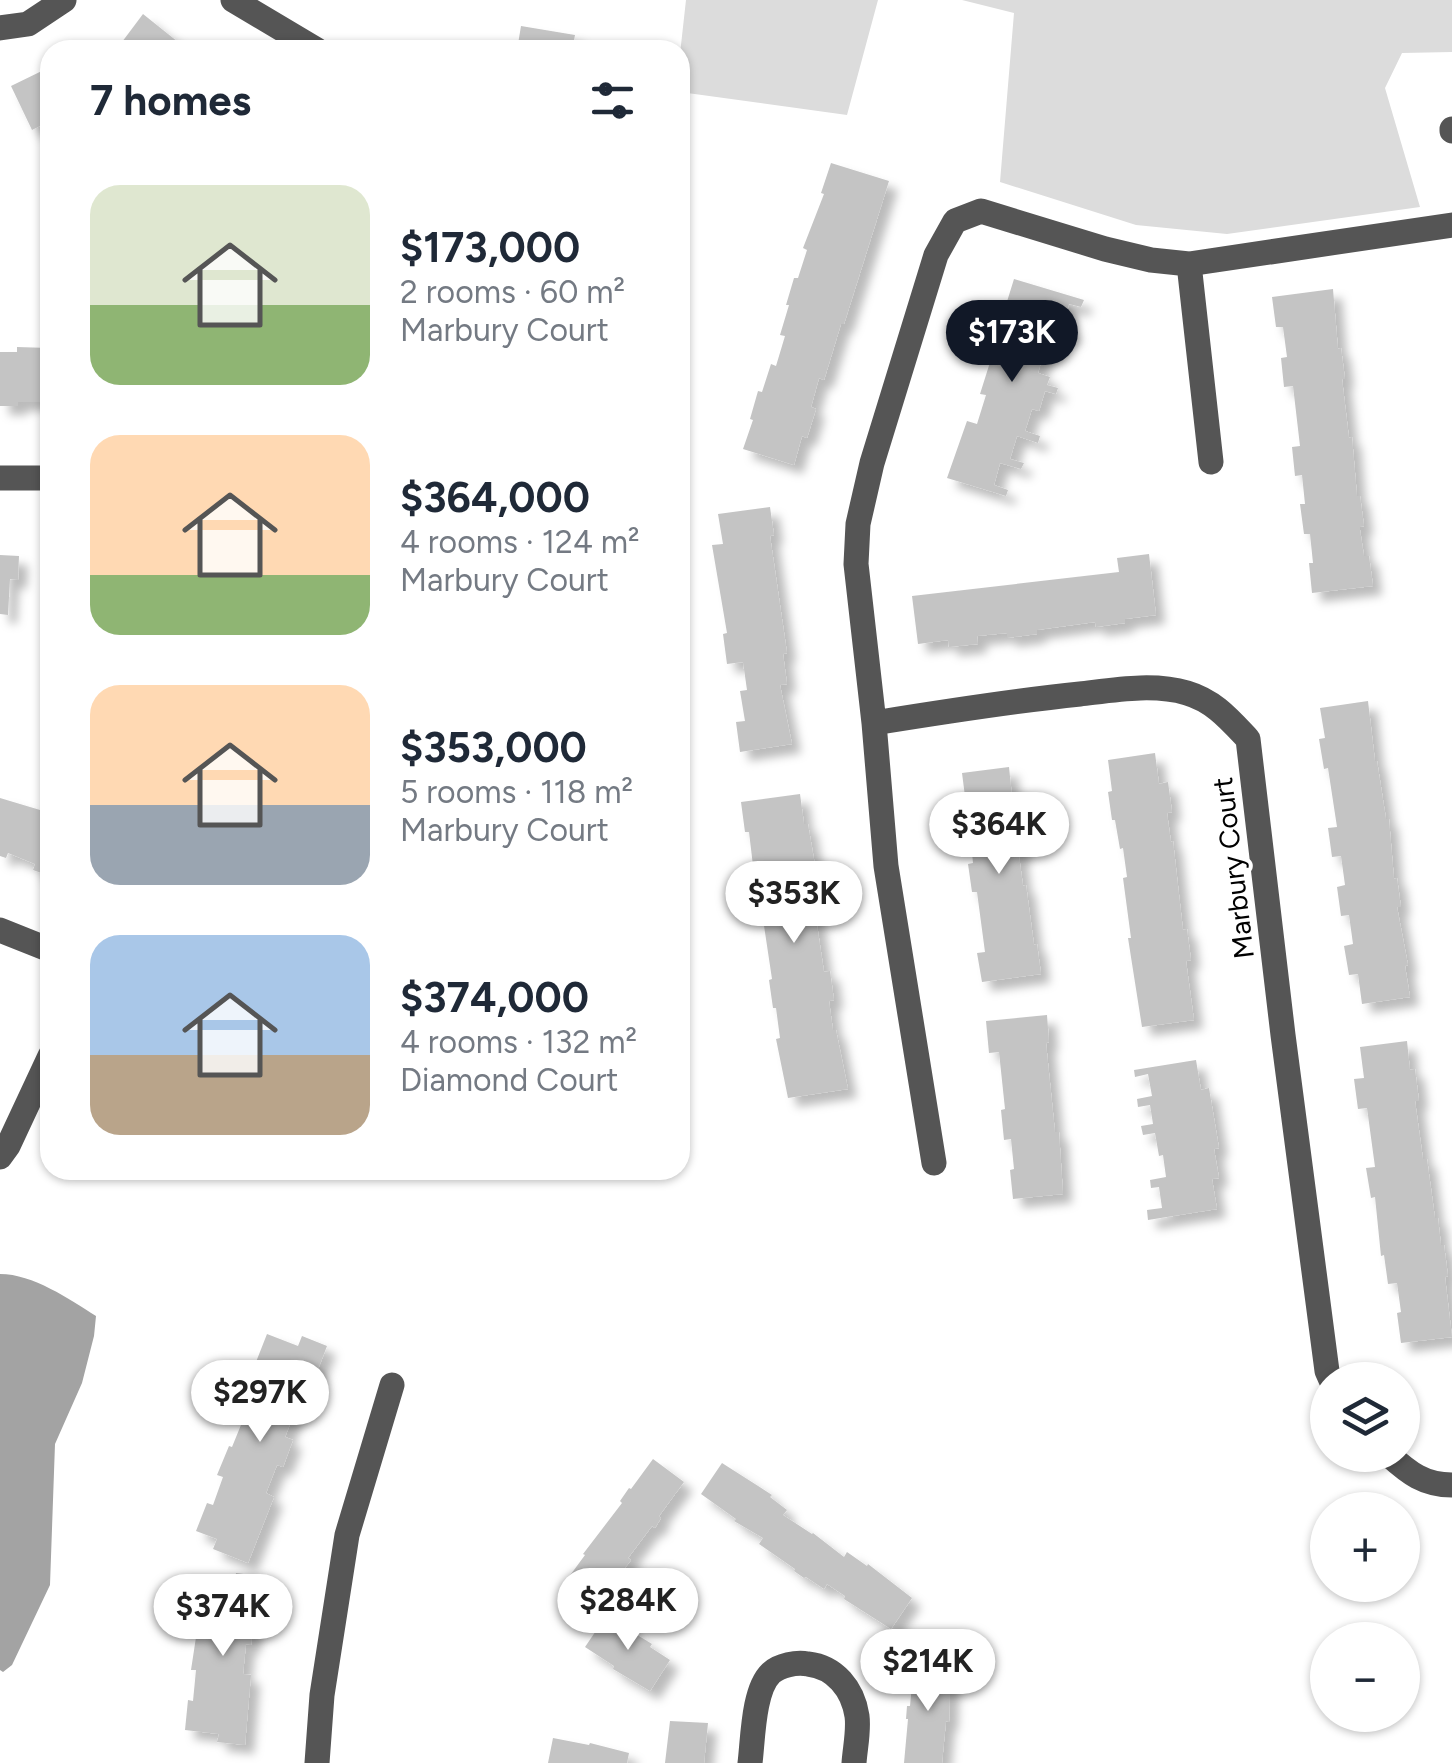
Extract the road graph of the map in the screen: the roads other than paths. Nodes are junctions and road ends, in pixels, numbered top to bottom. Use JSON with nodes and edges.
{"nodes":[{"id":1,"x":64,"y":0,"type":"edge"},
{"id":2,"x":233,"y":0,"type":"edge"},
{"id":3,"x":0,"y":28,"type":"edge"},
{"id":4,"x":300,"y":40,"type":"edge"},
{"id":5,"x":1452,"y":225,"type":"edge"},
{"id":6,"x":1189,"y":264,"type":"junction"},
{"id":7,"x":1211,"y":462,"type":"dead end"},
{"id":8,"x":0,"y":478,"type":"edge"},
{"id":9,"x":40,"y":478,"type":"edge"},
{"id":10,"x":874,"y":723,"type":"junction"},
{"id":11,"x":0,"y":930,"type":"edge"},
{"id":12,"x":40,"y":946,"type":"edge"},
{"id":13,"x":40,"y":1077,"type":"edge"},
{"id":14,"x":0,"y":1157,"type":"edge"},
{"id":15,"x":934,"y":1163,"type":"dead end"},
{"id":16,"x":1326,"y":1362,"type":"edge"},
{"id":17,"x":392,"y":1385,"type":"dead end"},
{"id":18,"x":1408,"y":1472,"type":"edge"},
{"id":19,"x":1452,"y":1485,"type":"edge"},
{"id":20,"x":317,"y":1763,"type":"edge"},
{"id":21,"x":750,"y":1763,"type":"edge"},
{"id":22,"x":854,"y":1763,"type":"edge"}],
"edges":[{"from":1,"to":3,"type":"street"},
{"from":2,"to":4,"type":"street"},
{"from":5,"to":6,"type":"street"},
{"from":6,"to":7,"type":"street"},
{"from":6,"to":10,"type":"street"},
{"from":8,"to":9,"type":"street"},
{"from":10,"to":15,"type":"street"},
{"from":10,"to":16,"type":"street","name":"Marbury Court"},
{"from":11,"to":12,"type":"street"},
{"from":13,"to":14,"type":"street"},
{"from":17,"to":20,"type":"street"},
{"from":18,"to":19,"type":"street"},
{"from":21,"to":22,"type":"street"}]}
